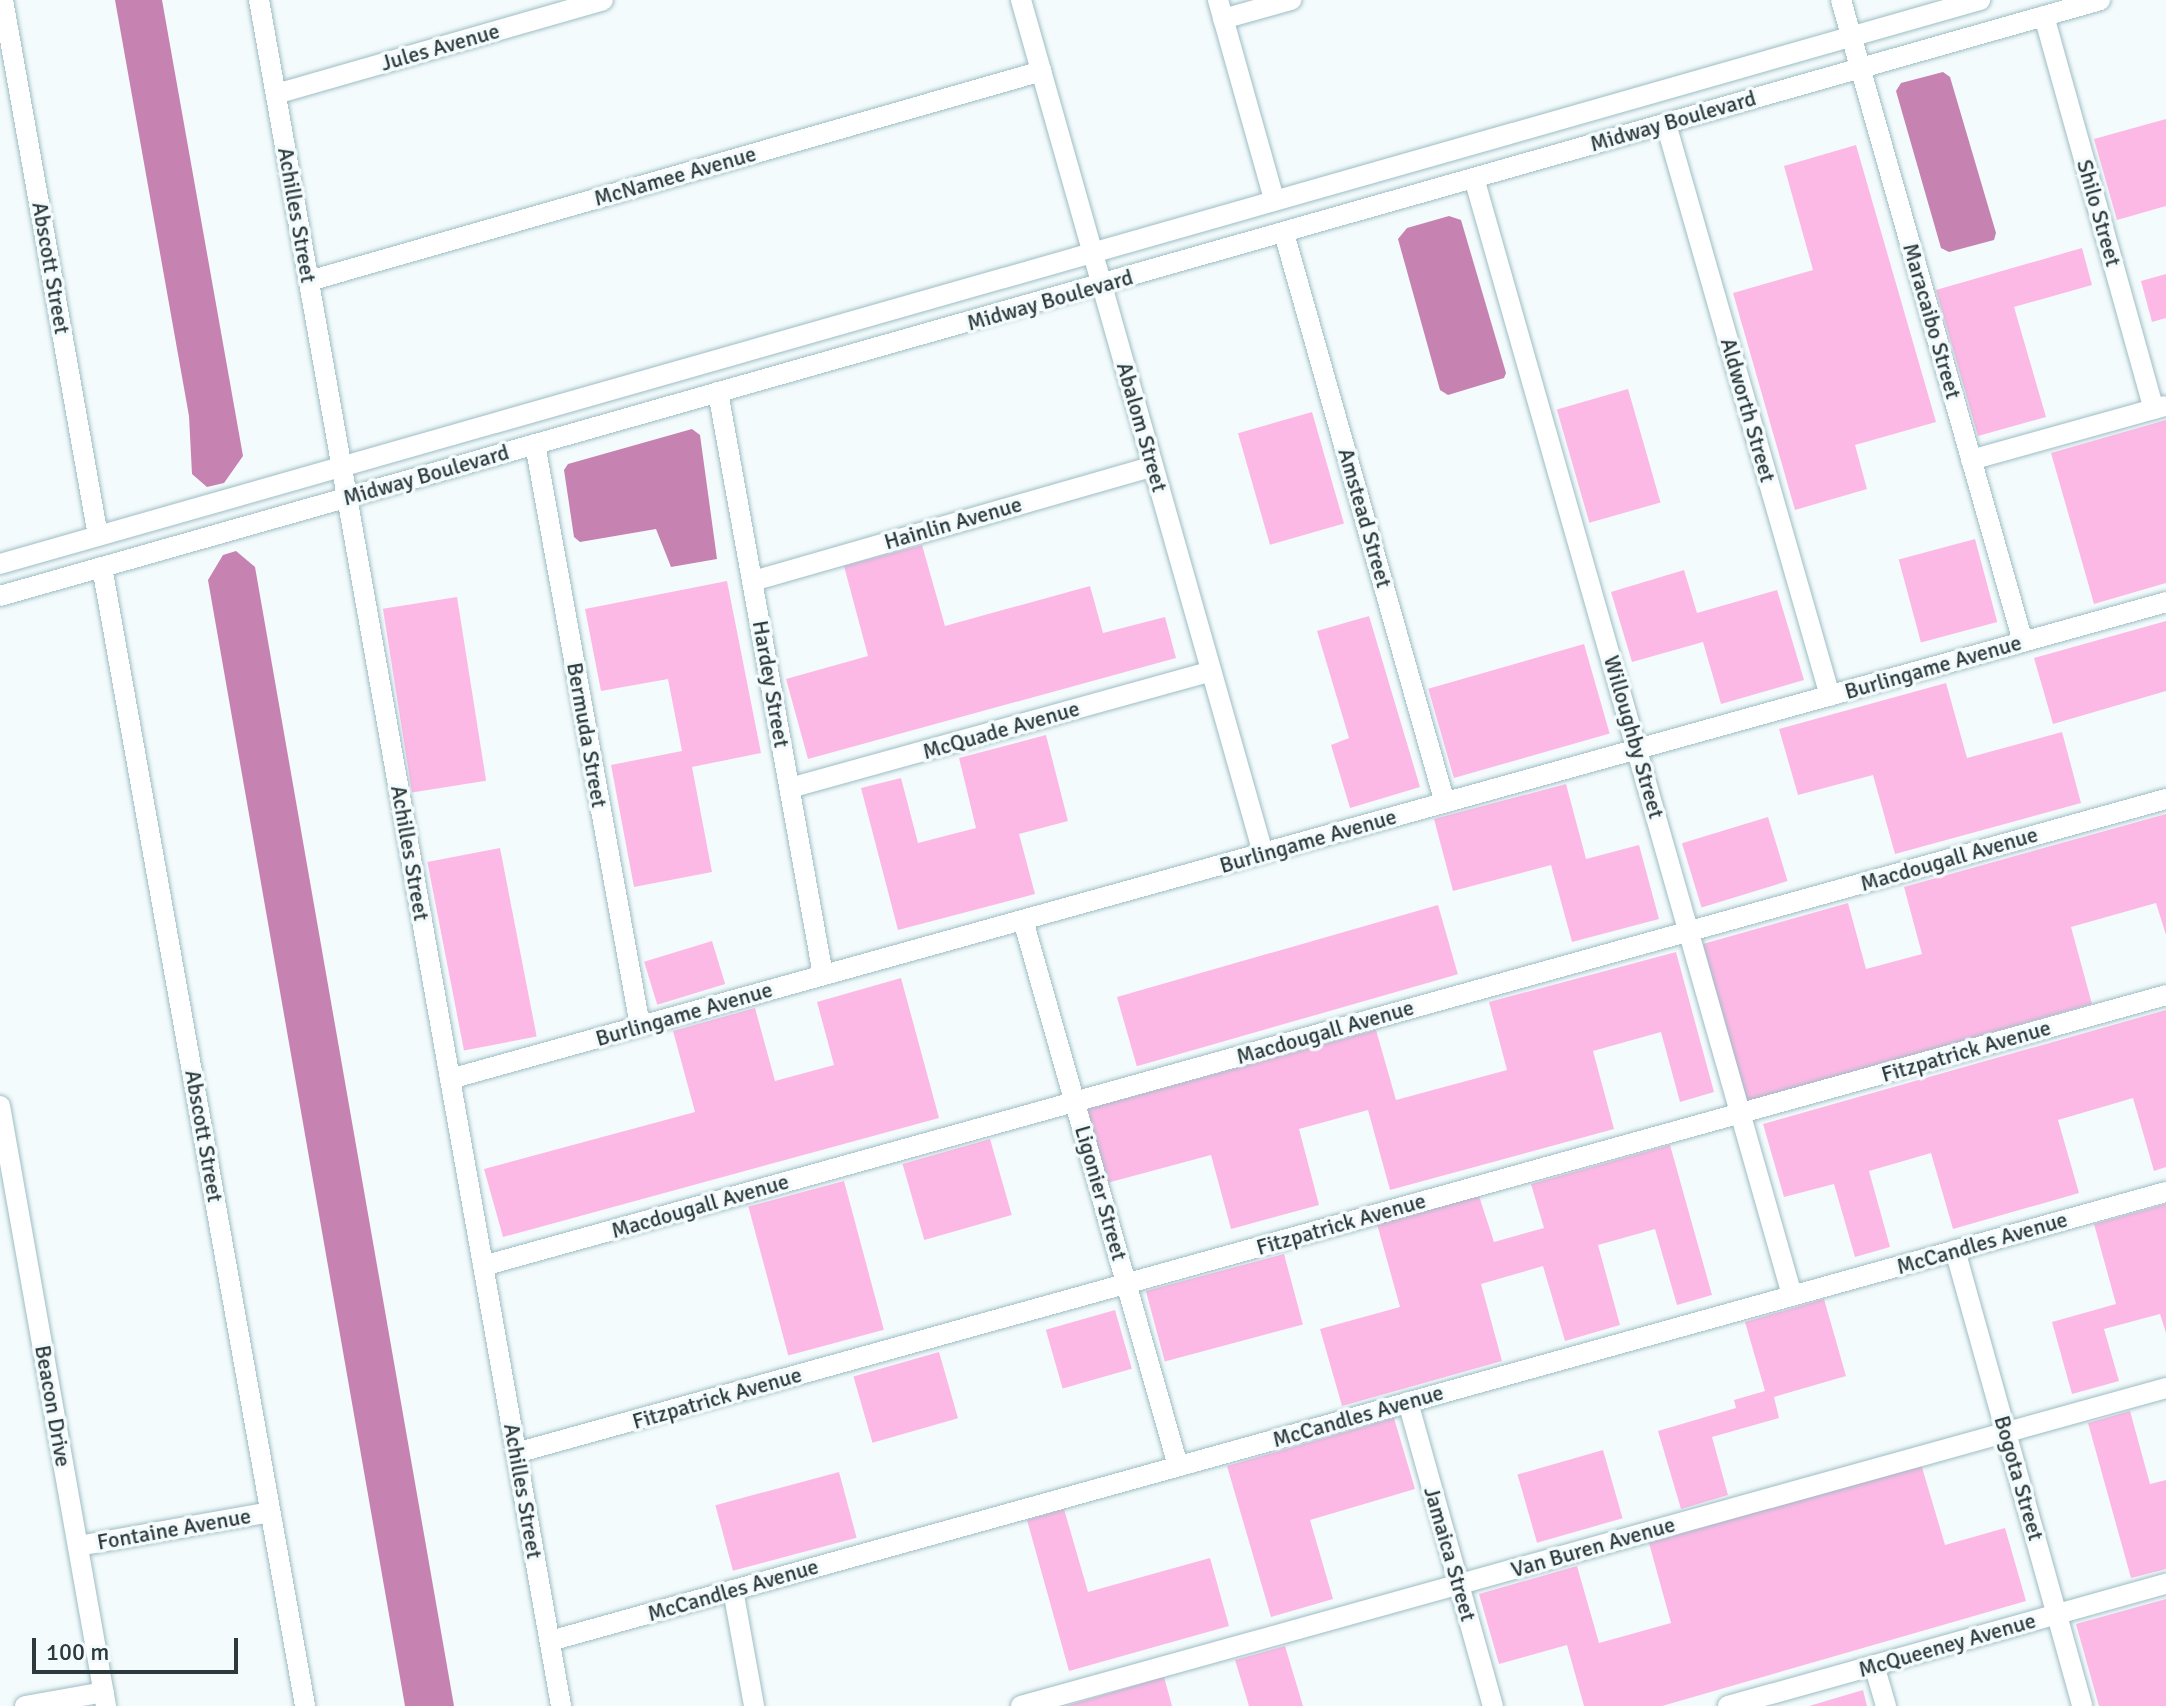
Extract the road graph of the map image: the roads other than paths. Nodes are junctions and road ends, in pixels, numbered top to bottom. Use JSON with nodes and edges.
{"nodes":[{"id":1,"x":3,"y":0,"type":"edge"},
{"id":2,"x":259,"y":0,"type":"edge"},
{"id":3,"x":603,"y":0,"type":"edge"},
{"id":4,"x":1021,"y":0,"type":"edge"},
{"id":5,"x":1291,"y":0,"type":"edge"},
{"id":6,"x":1841,"y":0,"type":"edge"},
{"id":7,"x":1980,"y":0,"type":"edge"},
{"id":8,"x":2100,"y":0,"type":"edge"},
{"id":9,"x":1221,"y":10,"type":"edge"},
{"id":10,"x":2044,"y":16,"type":"junction"},
{"id":11,"x":1851,"y":37,"type":"junction"},
{"id":12,"x":1861,"y":68,"type":"junction"},
{"id":13,"x":1042,"y":71,"type":"junction"},
{"id":14,"x":276,"y":94,"type":"junction"},
{"id":15,"x":1666,"y":124,"type":"junction"},
{"id":16,"x":1474,"y":178,"type":"junction"},
{"id":17,"x":1274,"y":199,"type":"junction"},
{"id":18,"x":1284,"y":233,"type":"junction"},
{"id":19,"x":1092,"y":252,"type":"junction"},
{"id":20,"x":309,"y":281,"type":"junction"},
{"id":21,"x":1102,"y":286,"type":"junction"},
{"id":22,"x":718,"y":392,"type":"junction"},
{"id":23,"x":2160,"y":408,"type":"edge"},
{"id":24,"x":535,"y":444,"type":"junction"},
{"id":25,"x":1971,"y":460,"type":"junction"},
{"id":26,"x":1153,"y":466,"type":"junction"},
{"id":27,"x":342,"y":469,"type":"junction"},
{"id":28,"x":347,"y":497,"type":"junction"},
{"id":29,"x":98,"y":536,"type":"junction"},
{"id":30,"x":0,"y":564,"type":"edge"},
{"id":31,"x":102,"y":567,"type":"junction"},
{"id":32,"x":753,"y":581,"type":"junction"},
{"id":33,"x":0,"y":596,"type":"edge"},
{"id":34,"x":2166,"y":602,"type":"edge"},
{"id":35,"x":2023,"y":642,"type":"junction"},
{"id":36,"x":1211,"y":671,"type":"junction"},
{"id":37,"x":1830,"y":696,"type":"junction"},
{"id":38,"x":1638,"y":749,"type":"junction"},
{"id":39,"x":790,"y":788,"type":"junction"},
{"id":40,"x":2166,"y":799,"type":"edge"},
{"id":41,"x":1445,"y":803,"type":"junction"},
{"id":42,"x":1263,"y":853,"type":"junction"},
{"id":43,"x":1023,"y":920,"type":"junction"},
{"id":44,"x":1689,"y":931,"type":"junction"},
{"id":45,"x":823,"y":975,"type":"junction"},
{"id":46,"x":2166,"y":995,"type":"edge"},
{"id":47,"x":640,"y":1026,"type":"junction"},
{"id":48,"x":450,"y":1079,"type":"junction"},
{"id":49,"x":1075,"y":1102,"type":"junction"},
{"id":50,"x":0,"y":1106,"type":"edge"},
{"id":51,"x":1741,"y":1113,"type":"junction"},
{"id":52,"x":2166,"y":1192,"type":"edge"},
{"id":53,"x":1955,"y":1250,"type":"junction"},
{"id":54,"x":483,"y":1266,"type":"junction"},
{"id":55,"x":1127,"y":1284,"type":"junction"},
{"id":56,"x":1792,"y":1295,"type":"junction"},
{"id":57,"x":2166,"y":1388,"type":"edge"},
{"id":58,"x":1408,"y":1402,"type":"junction"},
{"id":59,"x":2006,"y":1432,"type":"junction"},
{"id":60,"x":516,"y":1453,"type":"junction"},
{"id":61,"x":1178,"y":1466,"type":"junction"},
{"id":62,"x":270,"y":1512,"type":"junction"},
{"id":63,"x":78,"y":1546,"type":"junction"},
{"id":64,"x":1459,"y":1584,"type":"junction"},
{"id":65,"x":2166,"y":1584,"type":"edge"},
{"id":66,"x":733,"y":1590,"type":"junction"},
{"id":67,"x":2057,"y":1615,"type":"junction"},
{"id":68,"x":550,"y":1641,"type":"junction"},
{"id":69,"x":1874,"y":1665,"type":"junction"},
{"id":70,"x":105,"y":1699,"type":"edge"},
{"id":71,"x":25,"y":1706,"type":"edge"},
{"id":72,"x":305,"y":1706,"type":"edge"},
{"id":73,"x":561,"y":1706,"type":"edge"},
{"id":74,"x":754,"y":1706,"type":"edge"},
{"id":75,"x":1021,"y":1706,"type":"edge"},
{"id":76,"x":1493,"y":1706,"type":"edge"},
{"id":77,"x":1728,"y":1706,"type":"edge"},
{"id":78,"x":1886,"y":1706,"type":"edge"},
{"id":79,"x":2082,"y":1706,"type":"edge"}],
"edges":[{"from":1,"to":29,"type":"street","name":"Abscott Street"},
{"from":2,"to":14,"type":"street","name":"Achilles Street"},
{"from":3,"to":14,"type":"street","name":"Jules Avenue"},
{"from":4,"to":13,"type":"street","name":"Abalom Street"},
{"from":5,"to":9,"type":"street"},
{"from":6,"to":11,"type":"street","name":"Maracaibo Street"},
{"from":7,"to":11,"type":"street","name":"Midway Boulevard"},
{"from":8,"to":10,"type":"street","name":"Midway Boulevard"},
{"from":9,"to":17,"type":"street"},
{"from":10,"to":12,"type":"street","name":"Midway Boulevard"},
{"from":10,"to":23,"type":"street","name":"Shilo Street"},
{"from":11,"to":12,"type":"street","name":"Maracaibo Street"},
{"from":11,"to":17,"type":"street","name":"Midway Boulevard"},
{"from":12,"to":15,"type":"street","name":"Midway Boulevard"},
{"from":12,"to":25,"type":"street","name":"Maracaibo Street"},
{"from":13,"to":19,"type":"street","name":"Abalom Street"},
{"from":13,"to":20,"type":"street","name":"McNamee Avenue"},
{"from":14,"to":20,"type":"street","name":"Achilles Street"},
{"from":15,"to":16,"type":"street","name":"Midway Boulevard"},
{"from":15,"to":37,"type":"street","name":"Aldworth Street"},
{"from":16,"to":18,"type":"street","name":"Midway Boulevard"},
{"from":16,"to":38,"type":"street","name":"Willoughby Street"},
{"from":17,"to":19,"type":"street","name":"Midway Boulevard"},
{"from":18,"to":21,"type":"street","name":"Midway Boulevard"},
{"from":18,"to":41,"type":"street","name":"Amstead Street"},
{"from":19,"to":21,"type":"street","name":"Abalom Street"},
{"from":19,"to":27,"type":"street","name":"Midway Boulevard"},
{"from":20,"to":27,"type":"street","name":"Achilles Street"},
{"from":21,"to":22,"type":"street","name":"Midway Boulevard"},
{"from":21,"to":26,"type":"street","name":"Abalom Street"},
{"from":22,"to":24,"type":"street","name":"Midway Boulevard"},
{"from":22,"to":32,"type":"street","name":"Hardey Street"},
{"from":23,"to":25,"type":"street"},
{"from":24,"to":28,"type":"street","name":"Midway Boulevard"},
{"from":24,"to":47,"type":"street","name":"Bermuda Street"},
{"from":25,"to":35,"type":"street","name":"Maracaibo Street"},
{"from":26,"to":32,"type":"street","name":"Hainlin Avenue"},
{"from":26,"to":36,"type":"street","name":"Abalom Street"},
{"from":27,"to":28,"type":"street","name":"Achilles Street"},
{"from":27,"to":29,"type":"street","name":"Midway Boulevard"},
{"from":28,"to":31,"type":"street","name":"Midway Boulevard"},
{"from":28,"to":48,"type":"street","name":"Achilles Street"},
{"from":29,"to":30,"type":"street","name":"Midway Boulevard"},
{"from":31,"to":33,"type":"street","name":"Midway Boulevard"},
{"from":31,"to":62,"type":"street","name":"Abscott Street"},
{"from":32,"to":39,"type":"street","name":"Hardey Street"},
{"from":34,"to":35,"type":"street","name":"Burlingame Avenue"},
{"from":35,"to":37,"type":"street","name":"Burlingame Avenue"},
{"from":36,"to":39,"type":"street","name":"McQuade Avenue"},
{"from":36,"to":42,"type":"street","name":"Abalom Street"},
{"from":37,"to":38,"type":"street","name":"Burlingame Avenue"},
{"from":38,"to":41,"type":"street","name":"Burlingame Avenue"},
{"from":38,"to":44,"type":"street","name":"Willoughby Street"},
{"from":39,"to":45,"type":"street","name":"Hardey Street"},
{"from":40,"to":44,"type":"street","name":"Macdougall Avenue"},
{"from":41,"to":42,"type":"street","name":"Burlingame Avenue"},
{"from":42,"to":43,"type":"street","name":"Burlingame Avenue"},
{"from":43,"to":45,"type":"street","name":"Burlingame Avenue"},
{"from":43,"to":49,"type":"street","name":"Ligonier Street"},
{"from":44,"to":49,"type":"street","name":"Macdougall Avenue"},
{"from":44,"to":51,"type":"street","name":"Willoughby Street"},
{"from":45,"to":47,"type":"street","name":"Burlingame Avenue"},
{"from":46,"to":51,"type":"street","name":"Fitzpatrick Avenue"},
{"from":47,"to":48,"type":"street","name":"Burlingame Avenue"},
{"from":48,"to":54,"type":"street","name":"Achilles Street"},
{"from":49,"to":54,"type":"street","name":"Macdougall Avenue"},
{"from":49,"to":55,"type":"street","name":"Ligonier Street"},
{"from":50,"to":63,"type":"street","name":"Beacon Drive"},
{"from":51,"to":55,"type":"street","name":"Fitzpatrick Avenue"},
{"from":51,"to":56,"type":"street","name":"Willoughby Street"},
{"from":52,"to":53,"type":"street","name":"McCandles Avenue"},
{"from":53,"to":56,"type":"street","name":"McCandles Avenue"},
{"from":53,"to":59,"type":"street","name":"Bogota Street"},
{"from":54,"to":60,"type":"street","name":"Achilles Street"},
{"from":55,"to":60,"type":"street","name":"Fitzpatrick Avenue"},
{"from":55,"to":61,"type":"street","name":"Ligonier Street"},
{"from":56,"to":58,"type":"street","name":"McCandles Avenue"},
{"from":57,"to":59,"type":"street","name":"Van Buren Avenue"},
{"from":58,"to":61,"type":"street","name":"McCandles Avenue"},
{"from":58,"to":64,"type":"street","name":"Jamaica Street"},
{"from":59,"to":64,"type":"street","name":"Van Buren Avenue"},
{"from":59,"to":67,"type":"street","name":"Bogota Street"},
{"from":60,"to":68,"type":"street","name":"Achilles Street"},
{"from":61,"to":66,"type":"street","name":"McCandles Avenue"},
{"from":62,"to":63,"type":"street","name":"Fontaine Avenue"},
{"from":62,"to":72,"type":"street","name":"Abscott Street"},
{"from":63,"to":70,"type":"street","name":"Beacon Drive"},
{"from":64,"to":75,"type":"street","name":"Van Buren Avenue"},
{"from":64,"to":76,"type":"street","name":"Jamaica Street"},
{"from":65,"to":67,"type":"street","name":"McQueeney Avenue"},
{"from":66,"to":68,"type":"street","name":"McCandles Avenue"},
{"from":66,"to":74,"type":"street"},
{"from":67,"to":69,"type":"street","name":"McQueeney Avenue"},
{"from":67,"to":79,"type":"street","name":"Bogota Street"},
{"from":68,"to":73,"type":"street","name":"Achilles Street"},
{"from":69,"to":77,"type":"street","name":"McQueeney Avenue"},
{"from":69,"to":78,"type":"street"},
{"from":70,"to":71,"type":"street"}]}
